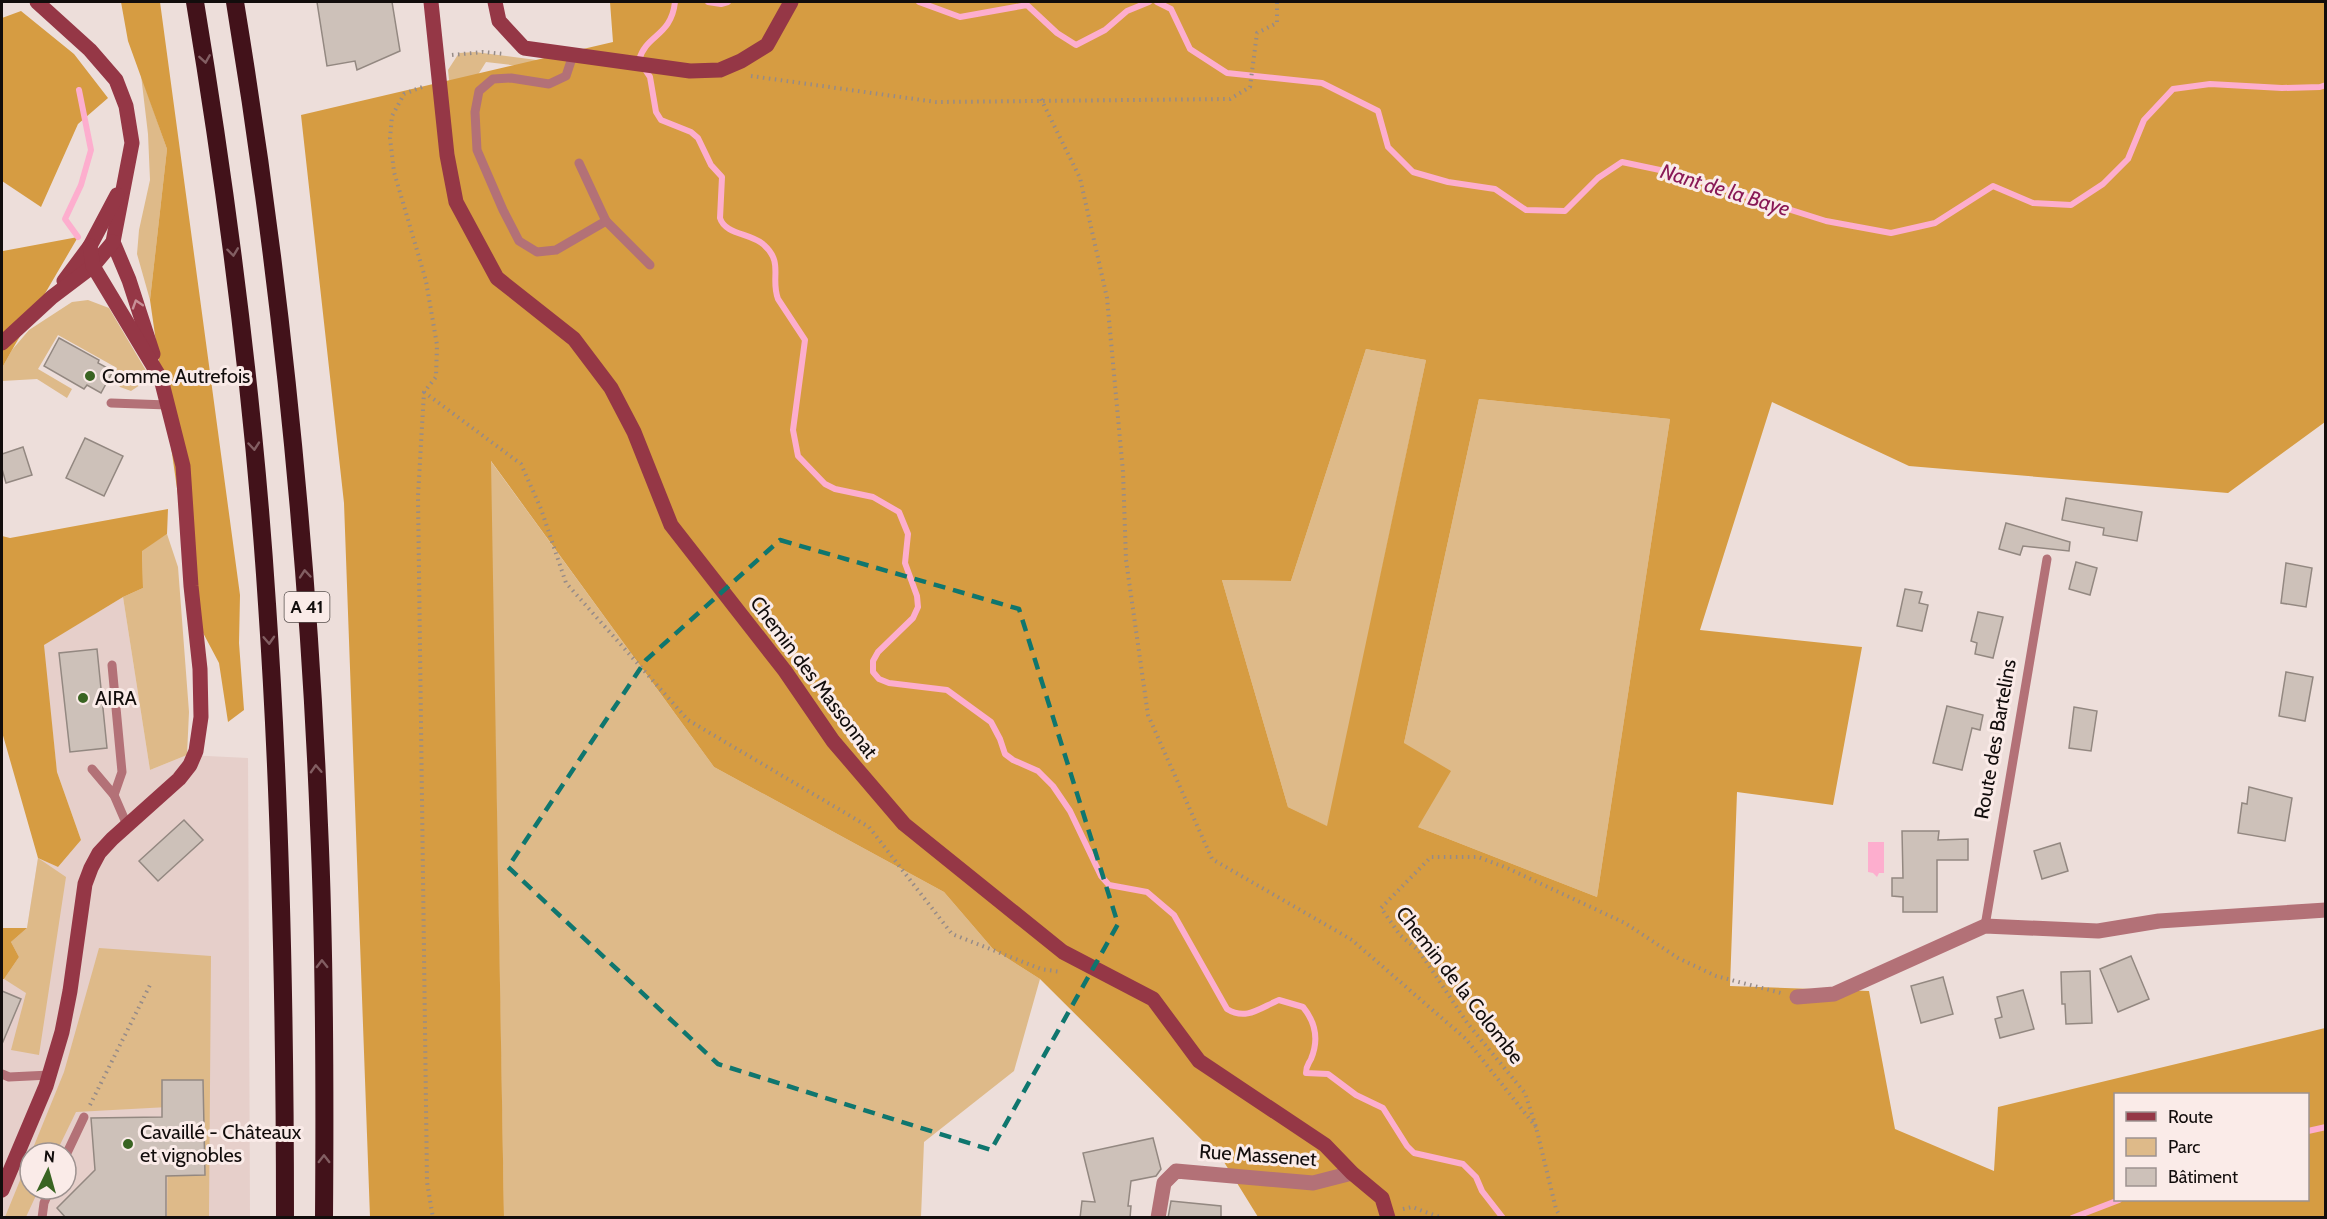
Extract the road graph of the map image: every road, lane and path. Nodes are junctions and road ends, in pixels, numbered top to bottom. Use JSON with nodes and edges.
{"nodes":[{"id":1,"x":195,"y":2,"type":"edge"},
{"id":2,"x":234,"y":2,"type":"edge"},
{"id":3,"x":431,"y":2,"type":"edge"},
{"id":4,"x":495,"y":2,"type":"edge"},
{"id":5,"x":1277,"y":2,"type":"edge"},
{"id":6,"x":43,"y":4,"type":"edge"},
{"id":7,"x":789,"y":8,"type":"edge"},
{"id":8,"x":448,"y":45,"type":"dead end"},
{"id":9,"x":524,"y":48,"type":"junction"},
{"id":10,"x":573,"y":55,"type":"junction"},
{"id":11,"x":720,"y":70,"type":"junction"},
{"id":12,"x":439,"y":80,"type":"junction"},
{"id":13,"x":1041,"y":99,"type":"junction"},
{"id":14,"x":579,"y":163,"type":"dead end"},
{"id":15,"x":126,"y":179,"type":"junction"},
{"id":16,"x":606,"y":221,"type":"junction"},
{"id":17,"x":113,"y":242,"type":"junction"},
{"id":18,"x":90,"y":246,"type":"junction"},
{"id":19,"x":650,"y":265,"type":"dead end"},
{"id":20,"x":93,"y":266,"type":"junction"},
{"id":21,"x":52,"y":297,"type":"junction"},
{"id":22,"x":2,"y":343,"type":"edge"},
{"id":23,"x":161,"y":379,"type":"junction"},
{"id":24,"x":423,"y":392,"type":"junction"},
{"id":25,"x":111,"y":403,"type":"dead end"},
{"id":26,"x":168,"y":405,"type":"junction"},
{"id":27,"x":2047,"y":559,"type":"dead end"},
{"id":28,"x":112,"y":665,"type":"dead end"},
{"id":29,"x":92,"y":769,"type":"dead end"},
{"id":30,"x":114,"y":795,"type":"junction"},
{"id":31,"x":127,"y":825,"type":"junction"},
{"id":32,"x":2325,"y":910,"type":"edge"},
{"id":33,"x":1985,"y":926,"type":"junction"},
{"id":34,"x":1063,"y":972,"type":"dead end"},
{"id":35,"x":151,"y":983,"type":"dead end"},
{"id":36,"x":1797,"y":997,"type":"joint"},
{"id":37,"x":2,"y":1074,"type":"edge"},
{"id":38,"x":50,"y":1075,"type":"junction"},
{"id":39,"x":84,"y":1117,"type":"joint"},
{"id":40,"x":1536,"y":1127,"type":"junction"},
{"id":41,"x":73,"y":1141,"type":"edge"},
{"id":42,"x":1352,"y":1173,"type":"junction"},
{"id":43,"x":2,"y":1190,"type":"edge"},
{"id":44,"x":45,"y":1201,"type":"edge"},
{"id":45,"x":1388,"y":1216,"type":"edge"},
{"id":46,"x":42,"y":1218,"type":"edge"},
{"id":47,"x":285,"y":1218,"type":"edge"},
{"id":48,"x":324,"y":1218,"type":"edge"},
{"id":49,"x":433,"y":1218,"type":"edge"},
{"id":50,"x":1158,"y":1218,"type":"edge"},
{"id":51,"x":1442,"y":1218,"type":"edge"},
{"id":52,"x":1561,"y":1218,"type":"edge"}],
"edges":[{"from":1,"to":47,"type":"highway","number":"A 41","one_way":true},
{"from":48,"to":2,"type":"highway","number":"A 41","one_way":true},
{"from":3,"to":12,"type":"street","name":"Chemin des Massonnat"},
{"from":4,"to":9,"type":"street"},
{"from":5,"to":13,"type":"path"},
{"from":6,"to":15,"type":"street"},
{"from":7,"to":11,"type":"street"},
{"from":8,"to":9,"type":"path"},
{"from":9,"to":10,"type":"street"},
{"from":10,"to":11,"type":"street"},
{"from":10,"to":16,"type":"lane"},
{"from":11,"to":13,"type":"path"},
{"from":12,"to":24,"type":"path"},
{"from":12,"to":42,"type":"street","name":"Chemin des Massonnat"},
{"from":13,"to":40,"type":"path"},
{"from":14,"to":16,"type":"lane"},
{"from":15,"to":17,"type":"street"},
{"from":15,"to":18,"type":"street"},
{"from":16,"to":19,"type":"lane"},
{"from":17,"to":20,"type":"street"},
{"from":23,"to":17,"type":"street","one_way":true},
{"from":18,"to":20,"type":"street"},
{"from":18,"to":21,"type":"street"},
{"from":20,"to":21,"type":"street"},
{"from":20,"to":23,"type":"street"},
{"from":21,"to":22,"type":"street"},
{"from":23,"to":26,"type":"street"},
{"from":24,"to":34,"type":"path"},
{"from":24,"to":49,"type":"path"},
{"from":25,"to":26,"type":"lane"},
{"from":26,"to":31,"type":"street"},
{"from":27,"to":33,"type":"lane","name":"Route des Bartelins"},
{"from":28,"to":30,"type":"lane"},
{"from":29,"to":30,"type":"lane"},
{"from":30,"to":31,"type":"lane"},
{"from":31,"to":38,"type":"street"},
{"from":32,"to":33,"type":"street"},
{"from":33,"to":36,"type":"street"},
{"from":35,"to":39,"type":"path"},
{"from":36,"to":40,"type":"path","name":"Chemin de la Colombe"},
{"from":37,"to":38,"type":"lane"},
{"from":38,"to":43,"type":"street"},
{"from":39,"to":41,"type":"lane"},
{"from":40,"to":52,"type":"path","name":"Chemin de la Colombe"},
{"from":42,"to":45,"type":"street","name":"Chemin des Massonnat"},
{"from":42,"to":50,"type":"street","name":"Rue Massenet"},
{"from":44,"to":46,"type":"lane"},
{"from":45,"to":51,"type":"path"}]}
